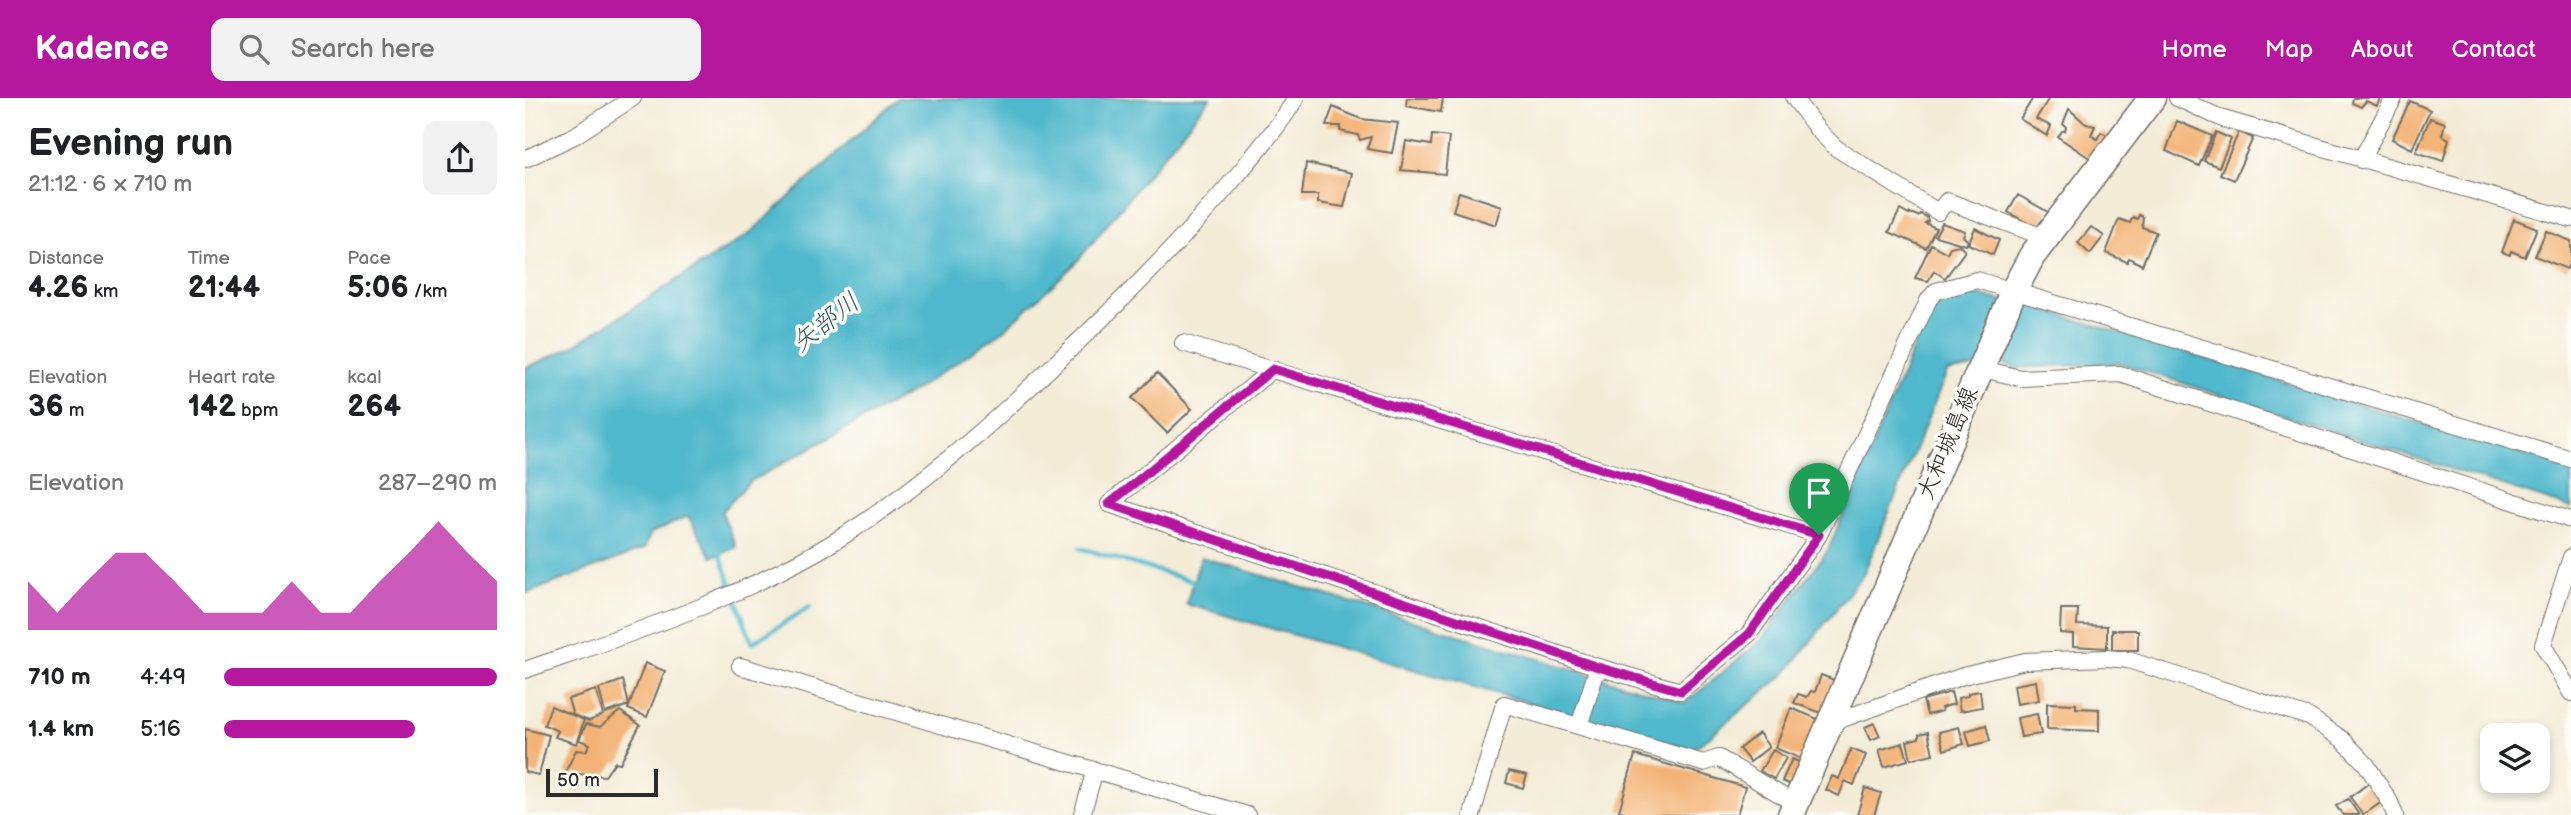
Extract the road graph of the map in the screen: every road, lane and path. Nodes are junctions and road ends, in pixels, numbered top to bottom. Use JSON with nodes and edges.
{"nodes":[{"id":1,"x":633,"y":98,"type":"edge"},
{"id":2,"x":1296,"y":98,"type":"edge"},
{"id":3,"x":1794,"y":98,"type":"edge"},
{"id":4,"x":2152,"y":98,"type":"edge"},
{"id":5,"x":2177,"y":98,"type":"edge"},
{"id":6,"x":2394,"y":98,"type":"edge"},
{"id":7,"x":525,"y":159,"type":"edge"},
{"id":8,"x":2361,"y":160,"type":"junction"},
{"id":9,"x":2571,"y":219,"type":"edge"},
{"id":10,"x":2046,"y":238,"type":"junction"},
{"id":11,"x":2013,"y":292,"type":"junction"},
{"id":12,"x":1183,"y":343,"type":"dead end"},
{"id":13,"x":1979,"y":368,"type":"junction"},
{"id":14,"x":1273,"y":369,"type":"junction"},
{"id":15,"x":2571,"y":459,"type":"edge"},
{"id":16,"x":2571,"y":520,"type":"edge"},
{"id":17,"x":1819,"y":535,"type":"junction"},
{"id":18,"x":2571,"y":556,"type":"edge"},
{"id":19,"x":740,"y":666,"type":"dead end"},
{"id":20,"x":525,"y":670,"type":"edge"},
{"id":21,"x":1595,"y":674,"type":"junction"},
{"id":22,"x":2571,"y":693,"type":"edge"},
{"id":23,"x":1831,"y":723,"type":"junction"},
{"id":24,"x":1579,"y":726,"type":"junction"},
{"id":25,"x":1095,"y":771,"type":"junction"},
{"id":26,"x":1793,"y":809,"type":"edge"},
{"id":27,"x":1082,"y":815,"type":"edge"},
{"id":28,"x":1247,"y":815,"type":"edge"},
{"id":29,"x":1472,"y":815,"type":"edge"},
{"id":30,"x":2395,"y":815,"type":"edge"}],
"edges":[{"from":1,"to":7,"type":"street"},
{"from":2,"to":20,"type":"street"},
{"from":3,"to":10,"type":"street"},
{"from":4,"to":10,"type":"main road","name":"大和城島線"},
{"from":5,"to":8,"type":"street"},
{"from":6,"to":8,"type":"street"},
{"from":8,"to":9,"type":"street"},
{"from":10,"to":11,"type":"main road","name":"大和城島線"},
{"from":11,"to":13,"type":"main road","name":"大和城島線"},
{"from":11,"to":15,"type":"street"},
{"from":11,"to":17,"type":"street"},
{"from":12,"to":14,"type":"street"},
{"from":13,"to":16,"type":"street"},
{"from":13,"to":23,"type":"main road","name":"大和城島線"},
{"from":14,"to":17,"type":"street"},
{"from":14,"to":21,"type":"street"},
{"from":17,"to":21,"type":"street"},
{"from":18,"to":22,"type":"street"},
{"from":19,"to":25,"type":"street"},
{"from":21,"to":24,"type":"street"},
{"from":23,"to":26,"type":"main road","name":"大和城島線"},
{"from":23,"to":30,"type":"street"},
{"from":24,"to":26,"type":"street"},
{"from":24,"to":29,"type":"street"},
{"from":25,"to":27,"type":"street"},
{"from":25,"to":28,"type":"street"}]}
